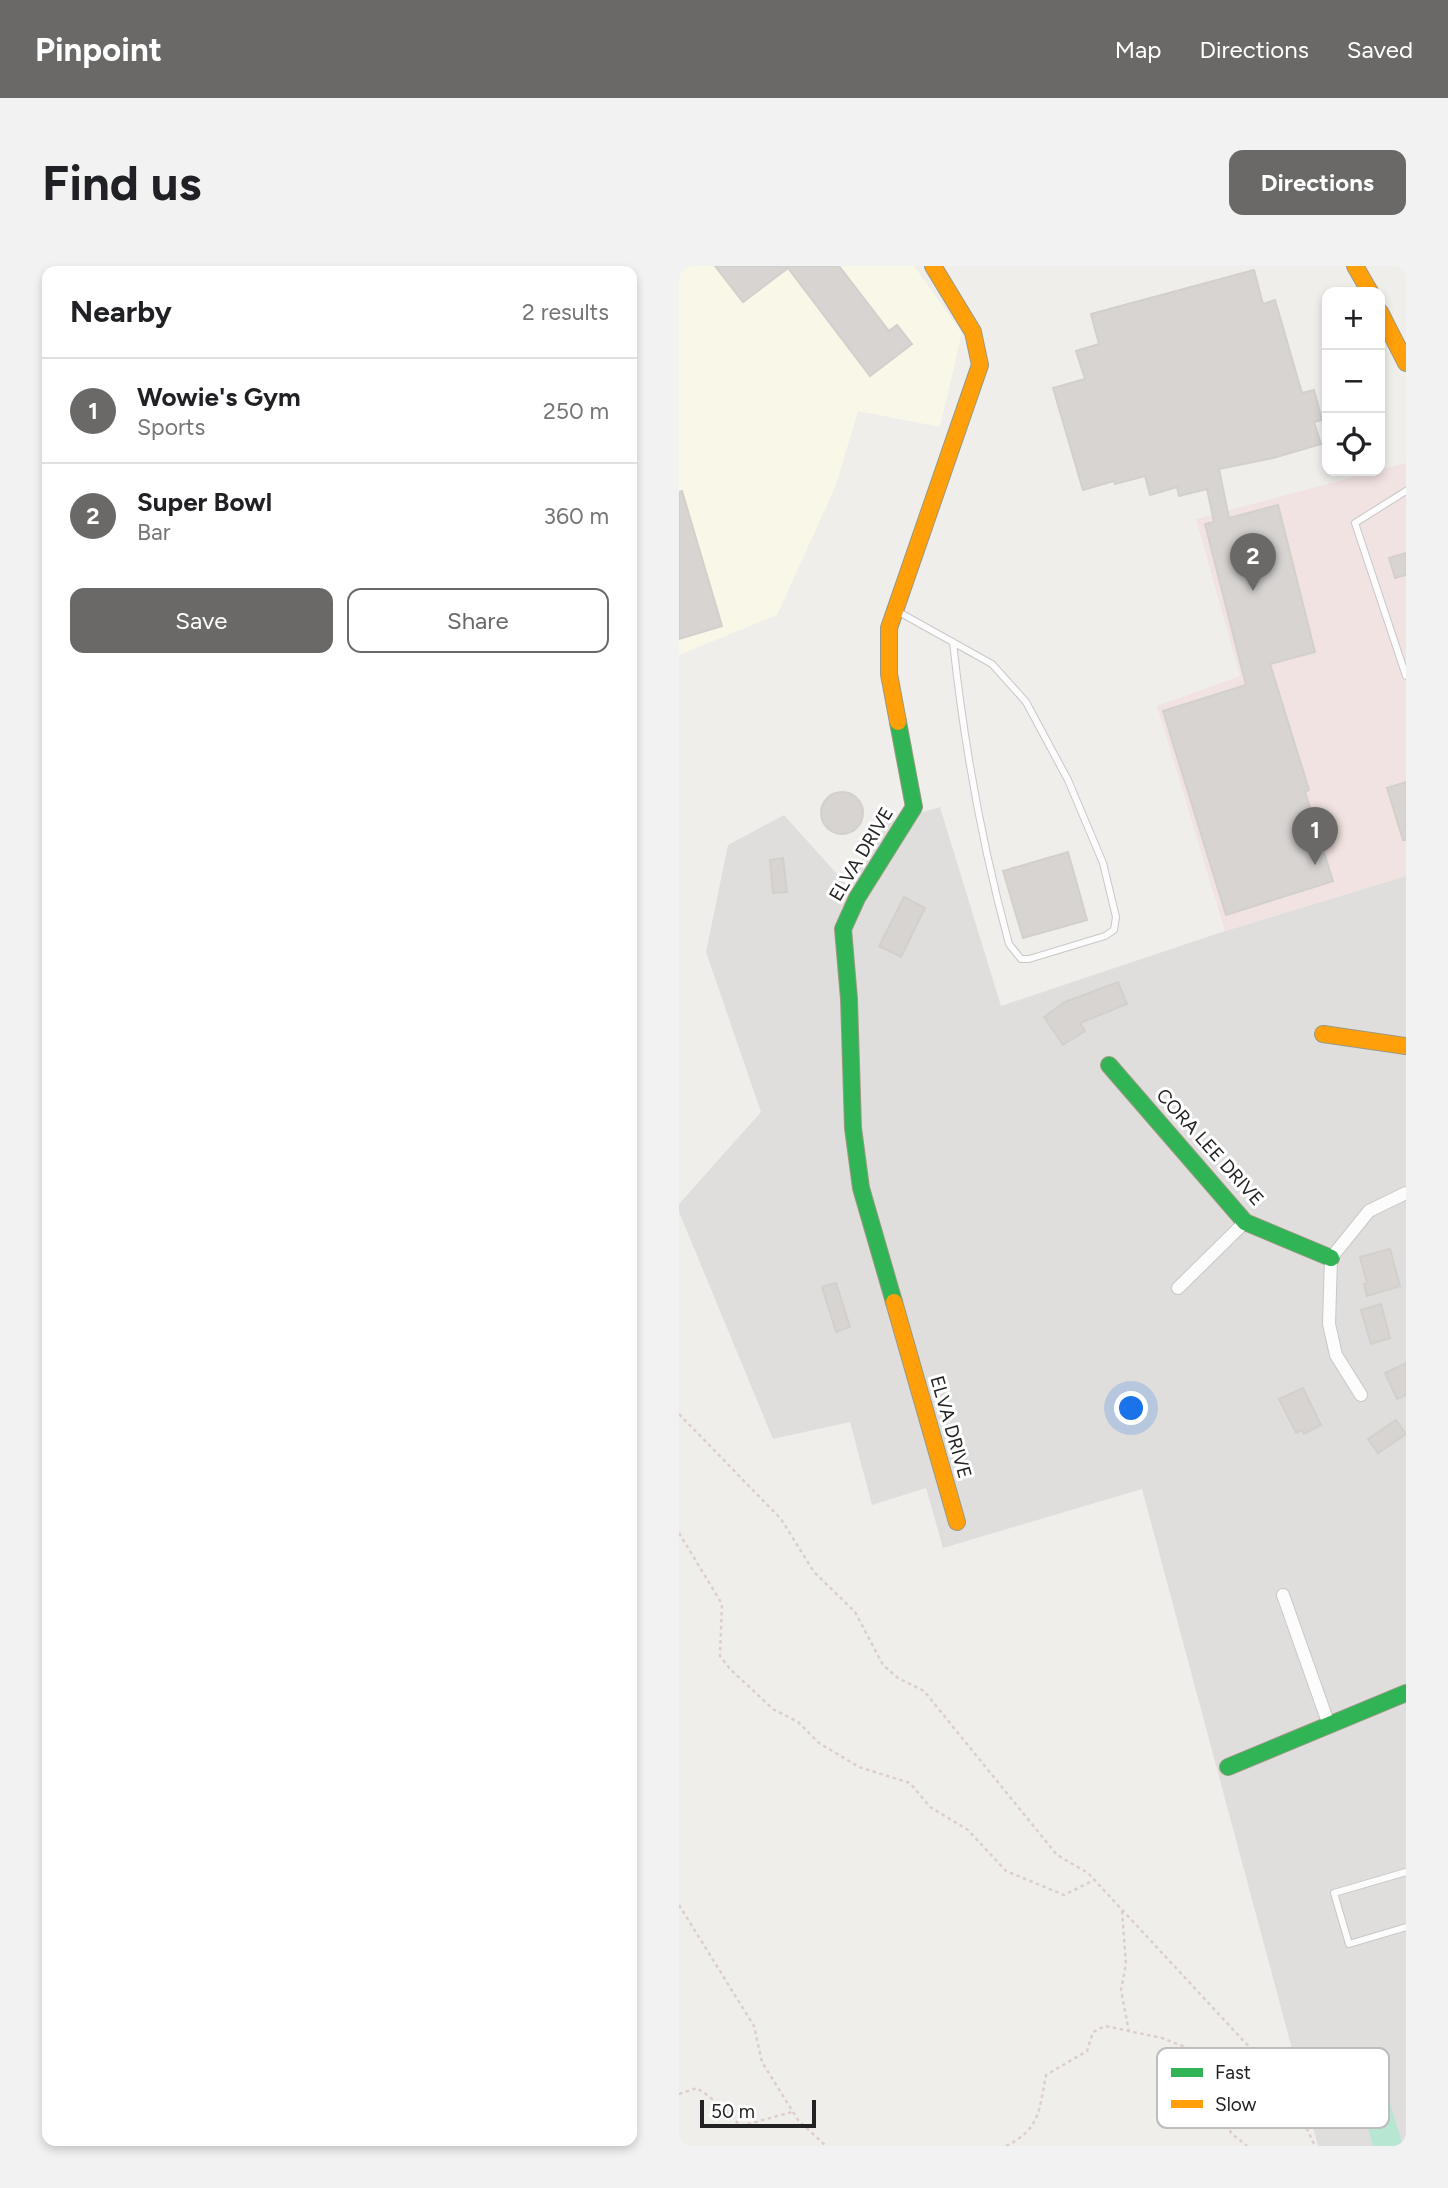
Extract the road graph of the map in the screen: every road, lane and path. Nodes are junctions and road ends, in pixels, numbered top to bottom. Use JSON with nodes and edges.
{"nodes":[{"id":1,"x":933,"y":266,"type":"edge"},
{"id":2,"x":1355,"y":266,"type":"edge"},
{"id":3,"x":1367,"y":287,"type":"edge"},
{"id":4,"x":1385,"y":322,"type":"edge"},
{"id":5,"x":1406,"y":363,"type":"edge"},
{"id":6,"x":1406,"y":491,"type":"edge"},
{"id":7,"x":895,"y":610,"type":"junction"},
{"id":8,"x":953,"y":642,"type":"junction"},
{"id":9,"x":1406,"y":676,"type":"edge"},
{"id":10,"x":1322,"y":1034,"type":"dead end"},
{"id":11,"x":1406,"y":1046,"type":"edge"},
{"id":12,"x":1109,"y":1065,"type":"dead end"},
{"id":13,"x":1406,"y":1193,"type":"edge"},
{"id":14,"x":1245,"y":1222,"type":"junction"},
{"id":15,"x":1331,"y":1258,"type":"junction"},
{"id":16,"x":1178,"y":1287,"type":"dead end"},
{"id":17,"x":1361,"y":1395,"type":"dead end"},
{"id":18,"x":679,"y":1414,"type":"edge"},
{"id":19,"x":957,"y":1522,"type":"dead end"},
{"id":20,"x":679,"y":1533,"type":"edge"},
{"id":21,"x":1283,"y":1595,"type":"dead end"},
{"id":22,"x":1406,"y":1693,"type":"edge"},
{"id":23,"x":1329,"y":1724,"type":"junction"},
{"id":24,"x":1228,"y":1767,"type":"dead end"},
{"id":25,"x":1406,"y":1872,"type":"edge"},
{"id":26,"x":1094,"y":1880,"type":"junction"},
{"id":27,"x":679,"y":1905,"type":"edge"},
{"id":28,"x":1122,"y":1910,"type":"junction"},
{"id":29,"x":1406,"y":1927,"type":"edge"},
{"id":30,"x":1129,"y":2032,"type":"junction"},
{"id":31,"x":1188,"y":2048,"type":"edge"},
{"id":32,"x":1250,"y":2048,"type":"edge"},
{"id":33,"x":679,"y":2094,"type":"edge"},
{"id":34,"x":793,"y":2112,"type":"junction"},
{"id":35,"x":1229,"y":2128,"type":"edge"},
{"id":36,"x":1306,"y":2128,"type":"edge"},
{"id":37,"x":825,"y":2146,"type":"edge"},
{"id":38,"x":1006,"y":2146,"type":"edge"},
{"id":39,"x":1247,"y":2146,"type":"edge"},
{"id":40,"x":1315,"y":2146,"type":"edge"}],
"edges":[{"from":1,"to":7,"type":"street","name":"ELVA DRIVE"},
{"from":2,"to":3,"type":"street"},
{"from":4,"to":5,"type":"street"},
{"from":6,"to":9,"type":"lane"},
{"from":7,"to":8,"type":"lane"},
{"from":7,"to":19,"type":"street","name":"ELVA DRIVE"},
{"from":8,"to":8,"type":"lane"},
{"from":10,"to":11,"type":"street"},
{"from":12,"to":14,"type":"street","name":"CORA LEE DRIVE"},
{"from":13,"to":15,"type":"street"},
{"from":14,"to":15,"type":"street","name":"CORA LEE DRIVE"},
{"from":14,"to":16,"type":"street"},
{"from":15,"to":17,"type":"street"},
{"from":18,"to":26,"type":"path"},
{"from":20,"to":26,"type":"path"},
{"from":21,"to":23,"type":"street"},
{"from":22,"to":23,"type":"street"},
{"from":23,"to":24,"type":"street"},
{"from":25,"to":29,"type":"lane"},
{"from":26,"to":28,"type":"path"},
{"from":27,"to":34,"type":"path"},
{"from":28,"to":30,"type":"path"},
{"from":28,"to":32,"type":"path"},
{"from":30,"to":31,"type":"path"},
{"from":30,"to":38,"type":"path"},
{"from":33,"to":34,"type":"path"},
{"from":34,"to":37,"type":"path"},
{"from":35,"to":39,"type":"path"},
{"from":36,"to":40,"type":"path"}]}
